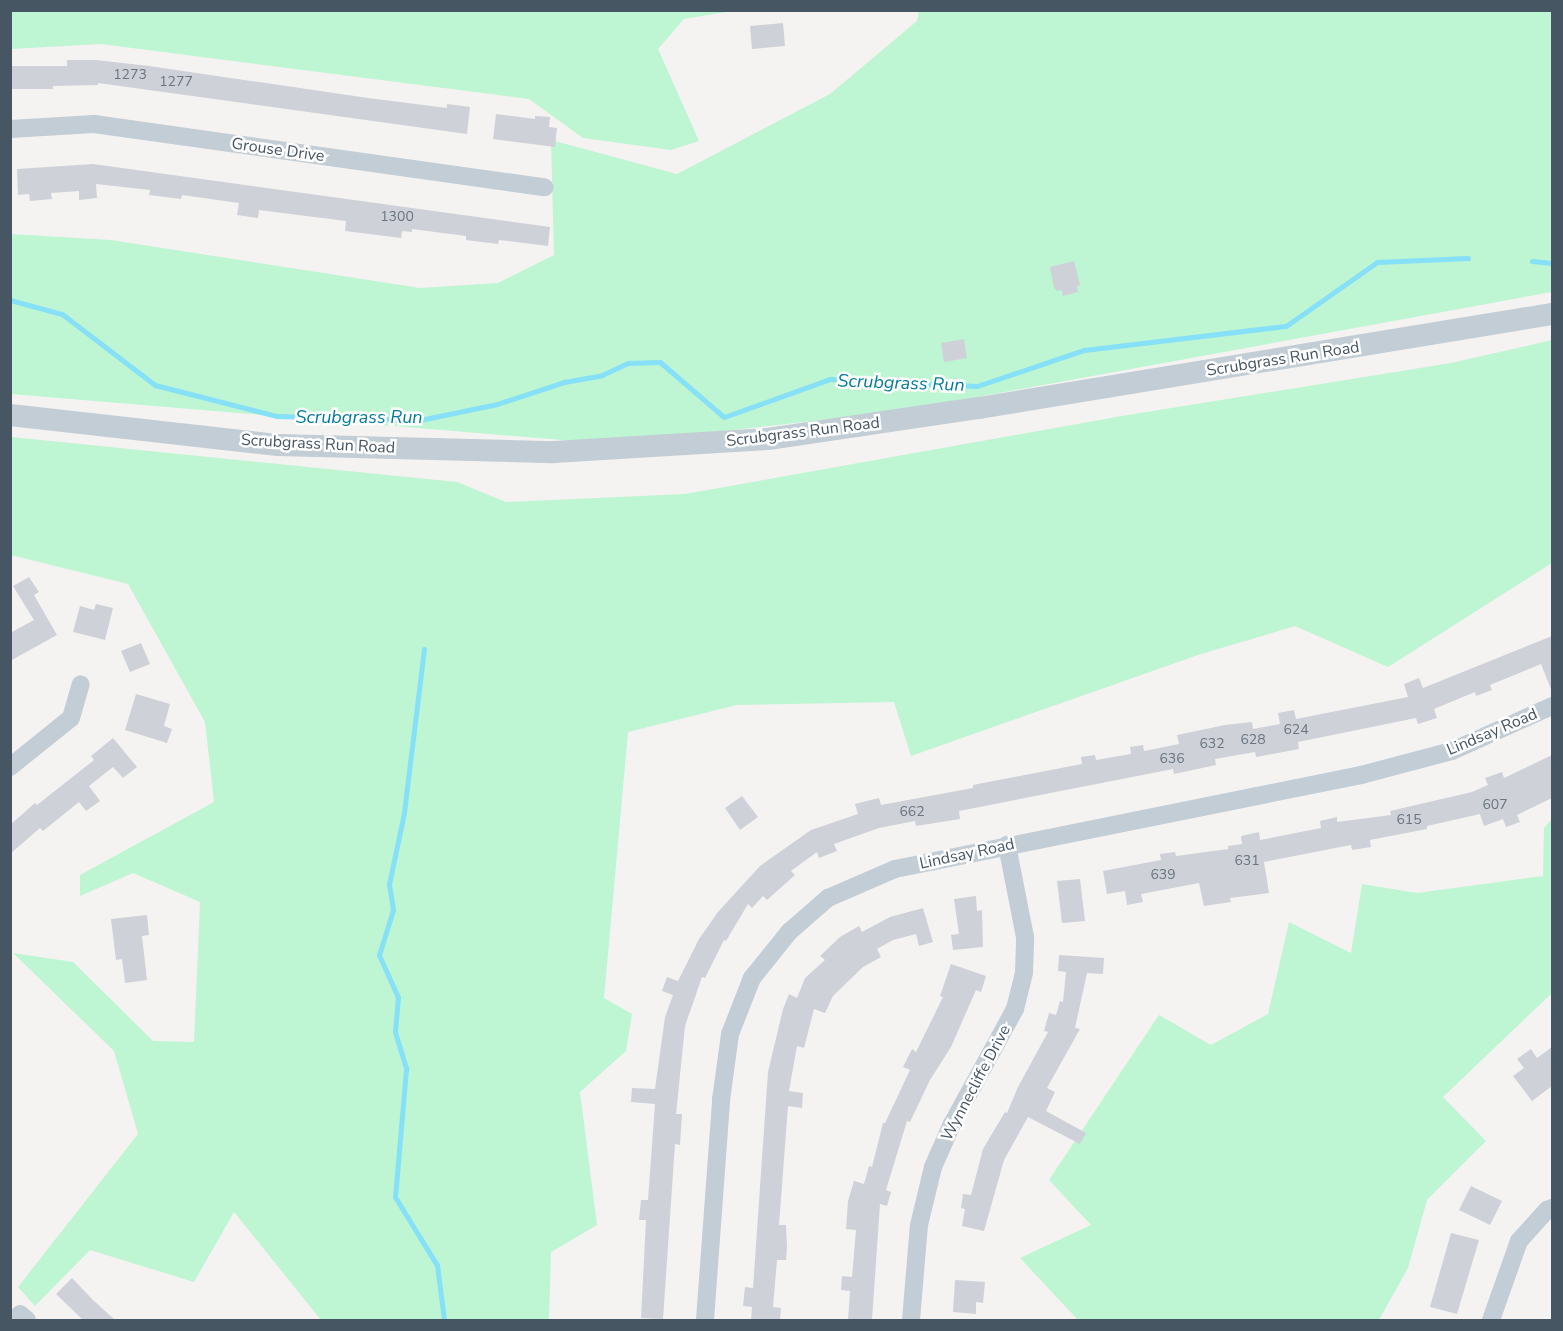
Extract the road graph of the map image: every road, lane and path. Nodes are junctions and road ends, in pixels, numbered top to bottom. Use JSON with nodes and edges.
{"nodes":[{"id":1,"x":10,"y":129,"type":"edge"},
{"id":2,"x":545,"y":187,"type":"dead end"},
{"id":3,"x":1552,"y":314,"type":"edge"},
{"id":4,"x":10,"y":415,"type":"edge"},
{"id":5,"x":81,"y":684,"type":"dead end"},
{"id":6,"x":1552,"y":706,"type":"edge"},
{"id":7,"x":10,"y":767,"type":"edge"},
{"id":8,"x":1007,"y":845,"type":"junction"},
{"id":9,"x":1552,"y":1208,"type":"edge"},
{"id":10,"x":705,"y":1320,"type":"edge"},
{"id":11,"x":911,"y":1320,"type":"edge"},
{"id":12,"x":1491,"y":1320,"type":"edge"}],
"edges":[{"from":1,"to":2,"type":"street","name":"Grouse Drive"},
{"from":3,"to":4,"type":"street","name":"Scrubgrass Run Road"},
{"from":5,"to":7,"type":"street"},
{"from":6,"to":8,"type":"street","name":"Lindsay Road"},
{"from":8,"to":10,"type":"street","name":"Lindsay Road"},
{"from":8,"to":11,"type":"street","name":"Wynnecliffe Drive"},
{"from":9,"to":12,"type":"street"}]}
